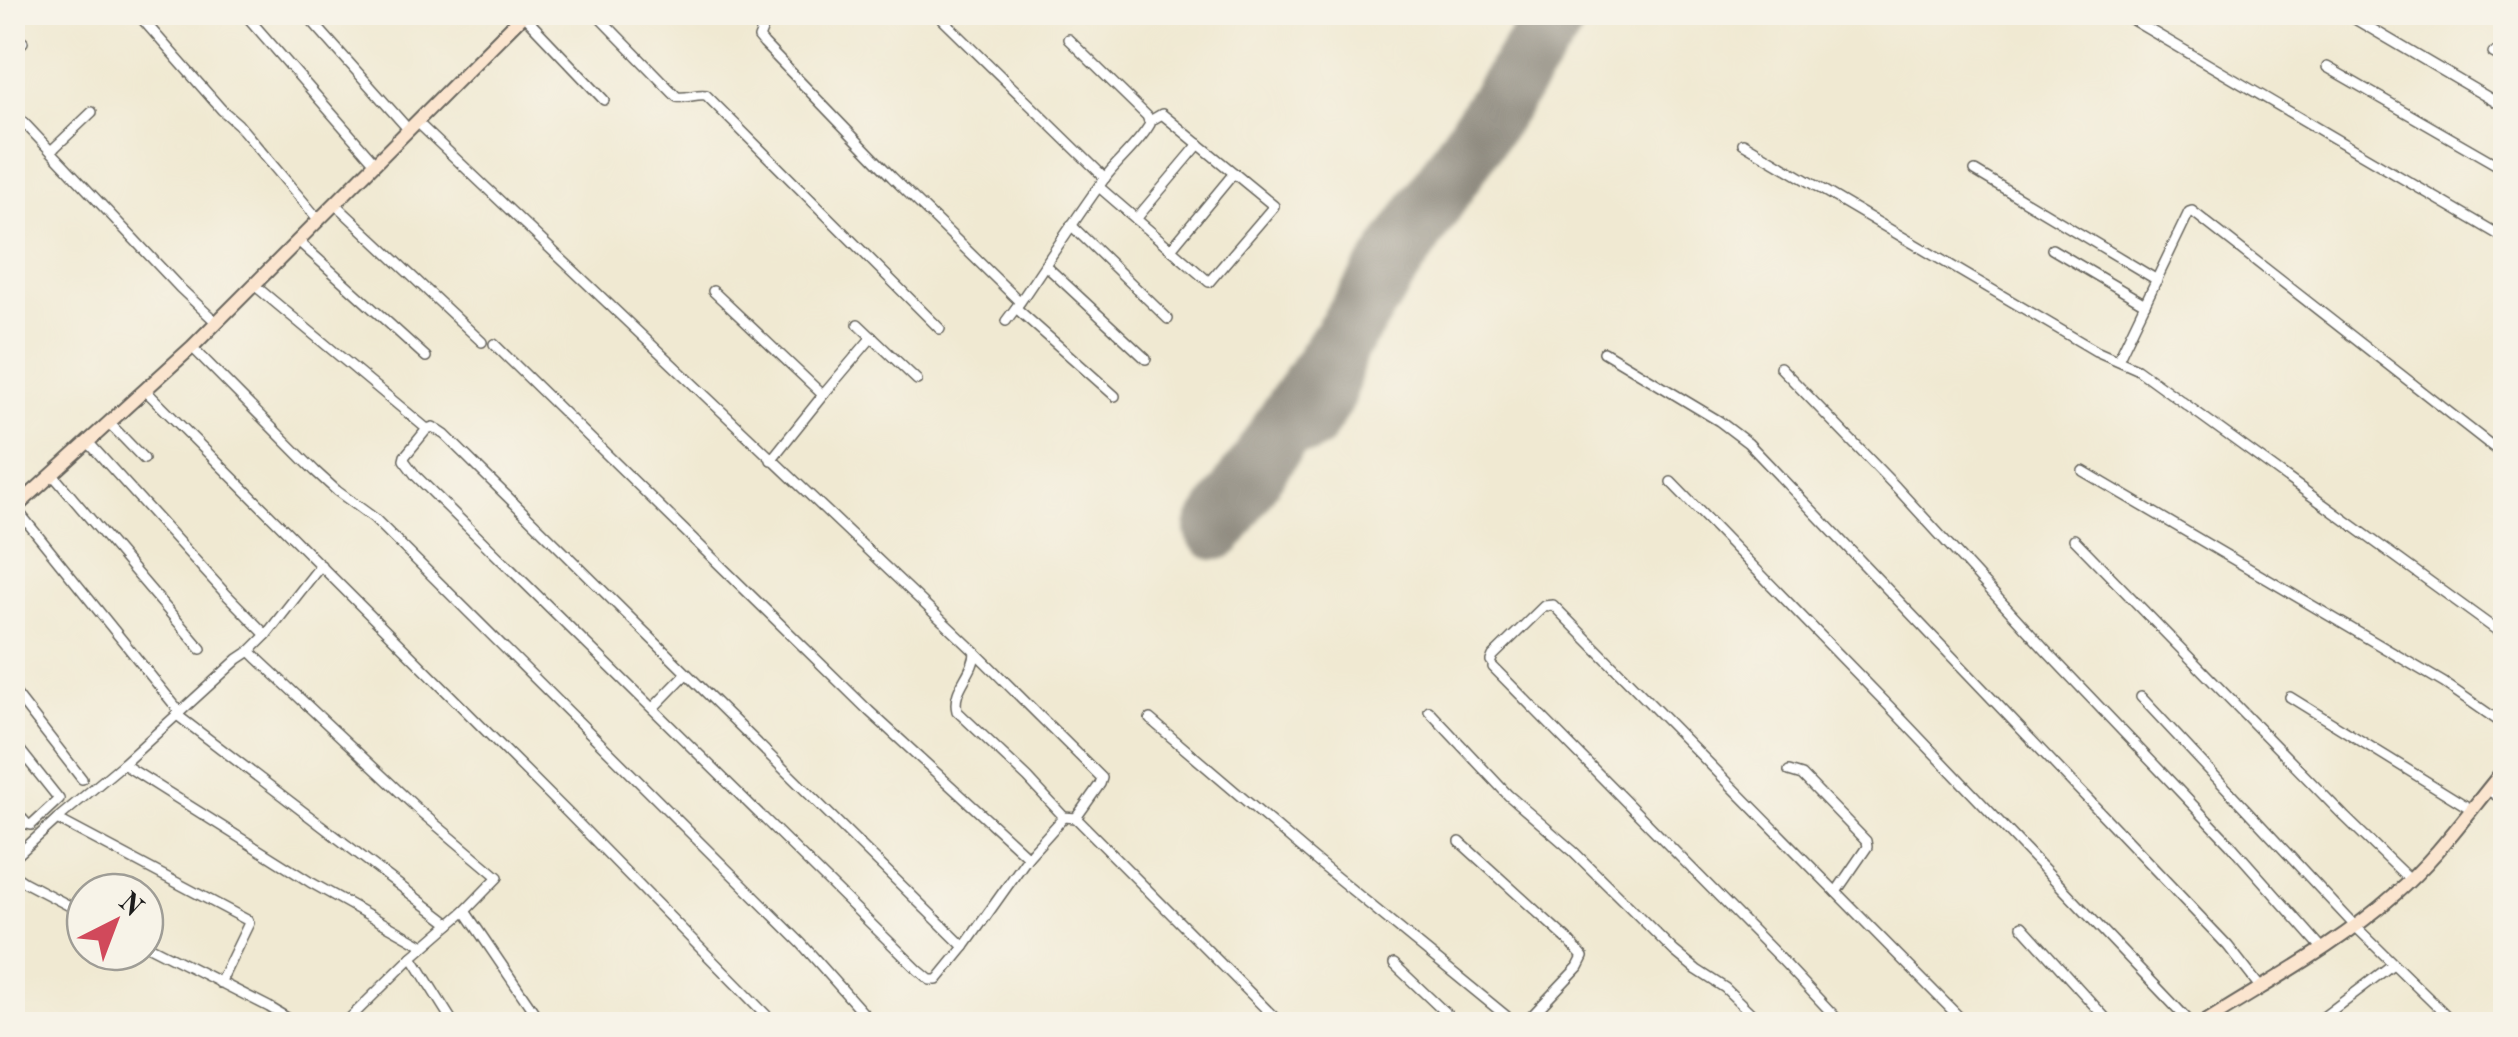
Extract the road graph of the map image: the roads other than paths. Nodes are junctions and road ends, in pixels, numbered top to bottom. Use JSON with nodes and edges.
{"nodes":[{"id":1,"x":136,"y":12,"type":"edge"},
{"id":2,"x":243,"y":12,"type":"edge"},
{"id":3,"x":304,"y":12,"type":"edge"},
{"id":4,"x":594,"y":12,"type":"edge"},
{"id":5,"x":755,"y":12,"type":"edge"},
{"id":6,"x":935,"y":12,"type":"edge"},
{"id":7,"x":2119,"y":12,"type":"edge"},
{"id":8,"x":2344,"y":12,"type":"edge"},
{"id":9,"x":2496,"y":12,"type":"edge"},
{"id":10,"x":524,"y":14,"type":"edge"},
{"id":11,"x":2506,"y":18,"type":"edge"},
{"id":12,"x":1068,"y":38,"type":"dead end"},
{"id":13,"x":23,"y":42,"type":"dead end"},
{"id":14,"x":12,"y":51,"type":"edge"},
{"id":15,"x":2494,"y":53,"type":"dead end"},
{"id":16,"x":2506,"y":60,"type":"edge"},
{"id":17,"x":2326,"y":67,"type":"dead end"},
{"id":18,"x":604,"y":100,"type":"dead end"},
{"id":19,"x":2506,"y":108,"type":"edge"},
{"id":20,"x":12,"y":110,"type":"edge"},
{"id":21,"x":92,"y":112,"type":"dead end"},
{"id":22,"x":1150,"y":121,"type":"junction"},
{"id":23,"x":412,"y":125,"type":"junction"},
{"id":24,"x":1743,"y":143,"type":"dead end"},
{"id":25,"x":1199,"y":144,"type":"junction"},
{"id":26,"x":51,"y":151,"type":"junction"},
{"id":27,"x":374,"y":162,"type":"junction"},
{"id":28,"x":2506,"y":170,"type":"edge"},
{"id":29,"x":1976,"y":171,"type":"dead end"},
{"id":30,"x":1234,"y":173,"type":"junction"},
{"id":31,"x":1102,"y":183,"type":"junction"},
{"id":32,"x":334,"y":203,"type":"junction"},
{"id":33,"x":318,"y":219,"type":"junction"},
{"id":34,"x":1136,"y":219,"type":"junction"},
{"id":35,"x":1070,"y":225,"type":"junction"},
{"id":36,"x":2506,"y":239,"type":"edge"},
{"id":37,"x":297,"y":240,"type":"junction"},
{"id":38,"x":1171,"y":249,"type":"junction"},
{"id":39,"x":2052,"y":249,"type":"dead end"},
{"id":40,"x":1045,"y":266,"type":"junction"},
{"id":41,"x":2158,"y":280,"type":"junction"},
{"id":42,"x":253,"y":284,"type":"junction"},
{"id":43,"x":714,"y":291,"type":"dead end"},
{"id":44,"x":2145,"y":304,"type":"junction"},
{"id":45,"x":1018,"y":305,"type":"junction"},
{"id":46,"x":1168,"y":319,"type":"dead end"},
{"id":47,"x":1006,"y":321,"type":"dead end"},
{"id":48,"x":216,"y":322,"type":"junction"},
{"id":49,"x":858,"y":324,"type":"dead end"},
{"id":50,"x":940,"y":329,"type":"dead end"},
{"id":51,"x":872,"y":337,"type":"junction"},
{"id":52,"x":482,"y":342,"type":"dead end"},
{"id":53,"x":494,"y":344,"type":"dead end"},
{"id":54,"x":192,"y":347,"type":"junction"},
{"id":55,"x":1604,"y":352,"type":"dead end"},
{"id":56,"x":426,"y":357,"type":"dead end"},
{"id":57,"x":1146,"y":359,"type":"dead end"},
{"id":58,"x":2118,"y":360,"type":"junction"},
{"id":59,"x":1780,"y":367,"type":"dead end"},
{"id":60,"x":917,"y":380,"type":"dead end"},
{"id":61,"x":146,"y":391,"type":"junction"},
{"id":62,"x":823,"y":395,"type":"junction"},
{"id":63,"x":1115,"y":396,"type":"dead end"},
{"id":64,"x":110,"y":424,"type":"junction"},
{"id":65,"x":427,"y":429,"type":"junction"},
{"id":66,"x":89,"y":443,"type":"junction"},
{"id":67,"x":2506,"y":457,"type":"edge"},
{"id":68,"x":144,"y":459,"type":"dead end"},
{"id":69,"x":771,"y":460,"type":"junction"},
{"id":70,"x":2083,"y":471,"type":"dead end"},
{"id":71,"x":53,"y":475,"type":"junction"},
{"id":72,"x":1670,"y":482,"type":"dead end"},
{"id":73,"x":14,"y":508,"type":"edge"},
{"id":74,"x":2074,"y":539,"type":"dead end"},
{"id":75,"x":321,"y":565,"type":"junction"},
{"id":76,"x":266,"y":635,"type":"junction"},
{"id":77,"x":2506,"y":637,"type":"edge"},
{"id":78,"x":201,"y":649,"type":"dead end"},
{"id":79,"x":973,"y":650,"type":"junction"},
{"id":80,"x":250,"y":651,"type":"junction"},
{"id":81,"x":686,"y":674,"type":"junction"},
{"id":82,"x":12,"y":690,"type":"edge"},
{"id":83,"x":2290,"y":697,"type":"dead end"},
{"id":84,"x":2142,"y":698,"type":"dead end"},
{"id":85,"x":654,"y":708,"type":"junction"},
{"id":86,"x":1429,"y":711,"type":"dead end"},
{"id":87,"x":179,"y":714,"type":"junction"},
{"id":88,"x":1150,"y":719,"type":"dead end"},
{"id":89,"x":2506,"y":726,"type":"edge"},
{"id":90,"x":12,"y":740,"type":"edge"},
{"id":91,"x":124,"y":764,"type":"junction"},
{"id":92,"x":2506,"y":767,"type":"edge"},
{"id":93,"x":1789,"y":771,"type":"dead end"},
{"id":94,"x":82,"y":779,"type":"dead end"},
{"id":95,"x":2488,"y":789,"type":"junction"},
{"id":96,"x":2506,"y":802,"type":"edge"},
{"id":97,"x":12,"y":807,"type":"edge"},
{"id":98,"x":2471,"y":808,"type":"junction"},
{"id":99,"x":1064,"y":817,"type":"junction"},
{"id":100,"x":1076,"y":818,"type":"junction"},
{"id":101,"x":57,"y":820,"type":"junction"},
{"id":102,"x":1460,"y":842,"type":"dead end"},
{"id":103,"x":1028,"y":858,"type":"junction"},
{"id":104,"x":12,"y":860,"type":"edge"},
{"id":105,"x":12,"y":874,"type":"edge"},
{"id":106,"x":2410,"y":880,"type":"junction"},
{"id":107,"x":1836,"y":892,"type":"junction"},
{"id":108,"x":65,"y":904,"type":"edge"},
{"id":109,"x":464,"y":911,"type":"junction"},
{"id":110,"x":450,"y":924,"type":"junction"},
{"id":111,"x":2022,"y":926,"type":"dead end"},
{"id":112,"x":2356,"y":927,"type":"junction"},
{"id":113,"x":424,"y":946,"type":"junction"},
{"id":114,"x":964,"y":947,"type":"junction"},
{"id":115,"x":2322,"y":948,"type":"junction"},
{"id":116,"x":165,"y":954,"type":"edge"},
{"id":117,"x":412,"y":957,"type":"junction"},
{"id":118,"x":1394,"y":964,"type":"dead end"},
{"id":119,"x":2393,"y":964,"type":"junction"},
{"id":120,"x":220,"y":983,"type":"junction"},
{"id":121,"x":2260,"y":987,"type":"junction"},
{"id":122,"x":298,"y":1024,"type":"edge"},
{"id":123,"x":344,"y":1024,"type":"edge"},
{"id":124,"x":454,"y":1024,"type":"edge"},
{"id":125,"x":542,"y":1024,"type":"edge"},
{"id":126,"x":775,"y":1024,"type":"edge"},
{"id":127,"x":873,"y":1024,"type":"edge"},
{"id":128,"x":1281,"y":1024,"type":"edge"},
{"id":129,"x":1457,"y":1024,"type":"edge"},
{"id":130,"x":1516,"y":1024,"type":"edge"},
{"id":131,"x":1524,"y":1024,"type":"edge"},
{"id":132,"x":1762,"y":1024,"type":"edge"},
{"id":133,"x":1842,"y":1024,"type":"edge"},
{"id":134,"x":1966,"y":1024,"type":"edge"},
{"id":135,"x":2111,"y":1024,"type":"edge"},
{"id":136,"x":2192,"y":1024,"type":"edge"},
{"id":137,"x":2202,"y":1024,"type":"edge"},
{"id":138,"x":2314,"y":1024,"type":"edge"},
{"id":139,"x":2455,"y":1024,"type":"edge"}],
"edges":[{"from":1,"to":33,"type":"street"},
{"from":2,"to":27,"type":"street"},
{"from":3,"to":23,"type":"street"},
{"from":4,"to":50,"type":"street"},
{"from":5,"to":45,"type":"street"},
{"from":6,"to":31,"type":"street"},
{"from":7,"to":36,"type":"street"},
{"from":8,"to":19,"type":"street"},
{"from":9,"to":11,"type":"street"},
{"from":10,"to":18,"type":"street"},
{"from":10,"to":23,"type":"street"},
{"from":12,"to":22,"type":"street"},
{"from":13,"to":14,"type":"street"},
{"from":15,"to":16,"type":"street"},
{"from":17,"to":28,"type":"street"},
{"from":20,"to":26,"type":"street"},
{"from":21,"to":26,"type":"street"},
{"from":22,"to":25,"type":"street"},
{"from":22,"to":31,"type":"street"},
{"from":23,"to":27,"type":"street"},
{"from":23,"to":69,"type":"street"},
{"from":24,"to":58,"type":"street"},
{"from":25,"to":30,"type":"street"},
{"from":25,"to":34,"type":"street"},
{"from":26,"to":48,"type":"street"},
{"from":27,"to":32,"type":"street"},
{"from":29,"to":41,"type":"street"},
{"from":30,"to":38,"type":"street"},
{"from":30,"to":38,"type":"street"},
{"from":31,"to":34,"type":"street"},
{"from":31,"to":35,"type":"street"},
{"from":32,"to":33,"type":"street"},
{"from":32,"to":52,"type":"street"},
{"from":33,"to":37,"type":"street"},
{"from":34,"to":38,"type":"street"},
{"from":35,"to":40,"type":"street"},
{"from":35,"to":46,"type":"street"},
{"from":37,"to":42,"type":"street"},
{"from":37,"to":56,"type":"street"},
{"from":39,"to":44,"type":"street"},
{"from":40,"to":45,"type":"street"},
{"from":40,"to":57,"type":"street"},
{"from":41,"to":44,"type":"street"},
{"from":41,"to":67,"type":"street"},
{"from":42,"to":48,"type":"street"},
{"from":42,"to":65,"type":"street"},
{"from":43,"to":62,"type":"street"},
{"from":44,"to":58,"type":"street"},
{"from":45,"to":47,"type":"street"},
{"from":45,"to":63,"type":"street"},
{"from":48,"to":54,"type":"street"},
{"from":49,"to":51,"type":"street"},
{"from":51,"to":60,"type":"street"},
{"from":51,"to":62,"type":"street"},
{"from":53,"to":103,"type":"street"},
{"from":54,"to":61,"type":"street"},
{"from":54,"to":127,"type":"street"},
{"from":55,"to":121,"type":"street"},
{"from":58,"to":77,"type":"street"},
{"from":59,"to":115,"type":"street"},
{"from":61,"to":64,"type":"street"},
{"from":61,"to":75,"type":"street"},
{"from":62,"to":69,"type":"street"},
{"from":64,"to":66,"type":"street"},
{"from":64,"to":68,"type":"street"},
{"from":65,"to":81,"type":"street"},
{"from":65,"to":85,"type":"street"},
{"from":66,"to":71,"type":"street"},
{"from":66,"to":76,"type":"street"},
{"from":69,"to":79,"type":"street"},
{"from":70,"to":89,"type":"street"},
{"from":71,"to":73,"type":"street"},
{"from":71,"to":78,"type":"street"},
{"from":72,"to":136,"type":"street"},
{"from":73,"to":87,"type":"street"},
{"from":74,"to":106,"type":"street"},
{"from":75,"to":76,"type":"street"},
{"from":75,"to":126,"type":"street"},
{"from":76,"to":80,"type":"street"},
{"from":79,"to":99,"type":"street"},
{"from":79,"to":100,"type":"street"},
{"from":80,"to":87,"type":"street"},
{"from":80,"to":109,"type":"street"},
{"from":81,"to":85,"type":"street"},
{"from":81,"to":114,"type":"street"},
{"from":82,"to":94,"type":"street"},
{"from":83,"to":98,"type":"street"},
{"from":84,"to":112,"type":"street"},
{"from":85,"to":114,"type":"street"},
{"from":86,"to":132,"type":"street"},
{"from":87,"to":91,"type":"street"},
{"from":87,"to":110,"type":"street"},
{"from":88,"to":130,"type":"street"},
{"from":90,"to":97,"type":"street"},
{"from":91,"to":101,"type":"street"},
{"from":91,"to":113,"type":"street"},
{"from":92,"to":95,"type":"street"},
{"from":93,"to":107,"type":"street"},
{"from":95,"to":96,"type":"street"},
{"from":95,"to":98,"type":"street"},
{"from":98,"to":106,"type":"street"},
{"from":99,"to":100,"type":"street"},
{"from":99,"to":103,"type":"street"},
{"from":100,"to":128,"type":"street"},
{"from":101,"to":104,"type":"street"},
{"from":101,"to":120,"type":"street"},
{"from":102,"to":131,"type":"street"},
{"from":103,"to":114,"type":"street"},
{"from":105,"to":108,"type":"street"},
{"from":106,"to":112,"type":"street"},
{"from":107,"to":133,"type":"street"},
{"from":107,"to":134,"type":"street"},
{"from":109,"to":110,"type":"street"},
{"from":109,"to":125,"type":"street"},
{"from":110,"to":113,"type":"street"},
{"from":111,"to":135,"type":"street"},
{"from":112,"to":115,"type":"street"},
{"from":112,"to":119,"type":"street"},
{"from":113,"to":117,"type":"street"},
{"from":115,"to":121,"type":"street"},
{"from":116,"to":120,"type":"street"},
{"from":117,"to":123,"type":"street"},
{"from":117,"to":124,"type":"street"},
{"from":118,"to":129,"type":"street"},
{"from":119,"to":138,"type":"street"},
{"from":119,"to":139,"type":"street"},
{"from":120,"to":122,"type":"street"},
{"from":121,"to":137,"type":"street"}]}
